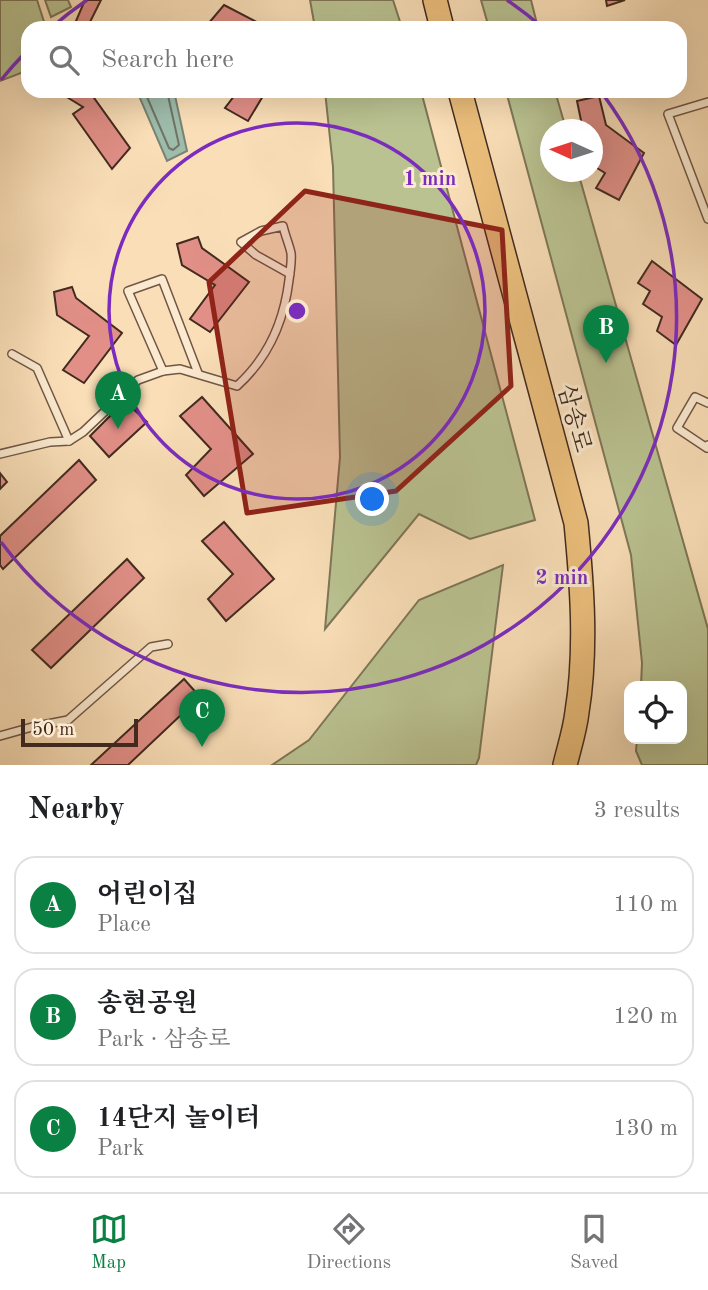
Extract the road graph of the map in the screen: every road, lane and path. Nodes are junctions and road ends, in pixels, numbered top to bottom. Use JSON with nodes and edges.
{"nodes":[{"id":1,"x":435,"y":0,"type":"edge"},
{"id":2,"x":440,"y":21,"type":"edge"},
{"id":3,"x":462,"y":98,"type":"edge"},
{"id":4,"x":708,"y":102,"type":"edge"},
{"id":5,"x":708,"y":219,"type":"edge"},
{"id":6,"x":290,"y":274,"type":"junction"},
{"id":7,"x":12,"y":354,"type":"dead end"},
{"id":8,"x":163,"y":371,"type":"junction"},
{"id":9,"x":198,"y":373,"type":"junction"},
{"id":10,"x":708,"y":403,"type":"edge"},
{"id":11,"x":69,"y":441,"type":"junction"},
{"id":12,"x":708,"y":446,"type":"edge"},
{"id":13,"x":0,"y":454,"type":"edge"},
{"id":14,"x":168,"y":645,"type":"dead end"},
{"id":15,"x":0,"y":736,"type":"edge"},
{"id":16,"x":565,"y":765,"type":"edge"}],
"edges":[{"from":1,"to":2,"type":"main road"},
{"from":3,"to":16,"type":"main road","name":"삼송로"},
{"from":4,"to":5,"type":"lane"},
{"from":6,"to":6,"type":"lane"},
{"from":6,"to":9,"type":"lane"},
{"from":7,"to":11,"type":"lane"},
{"from":8,"to":9,"type":"lane"},
{"from":8,"to":9,"type":"lane"},
{"from":8,"to":11,"type":"lane"},
{"from":10,"to":12,"type":"lane"},
{"from":11,"to":13,"type":"lane"},
{"from":14,"to":15,"type":"lane"}]}
